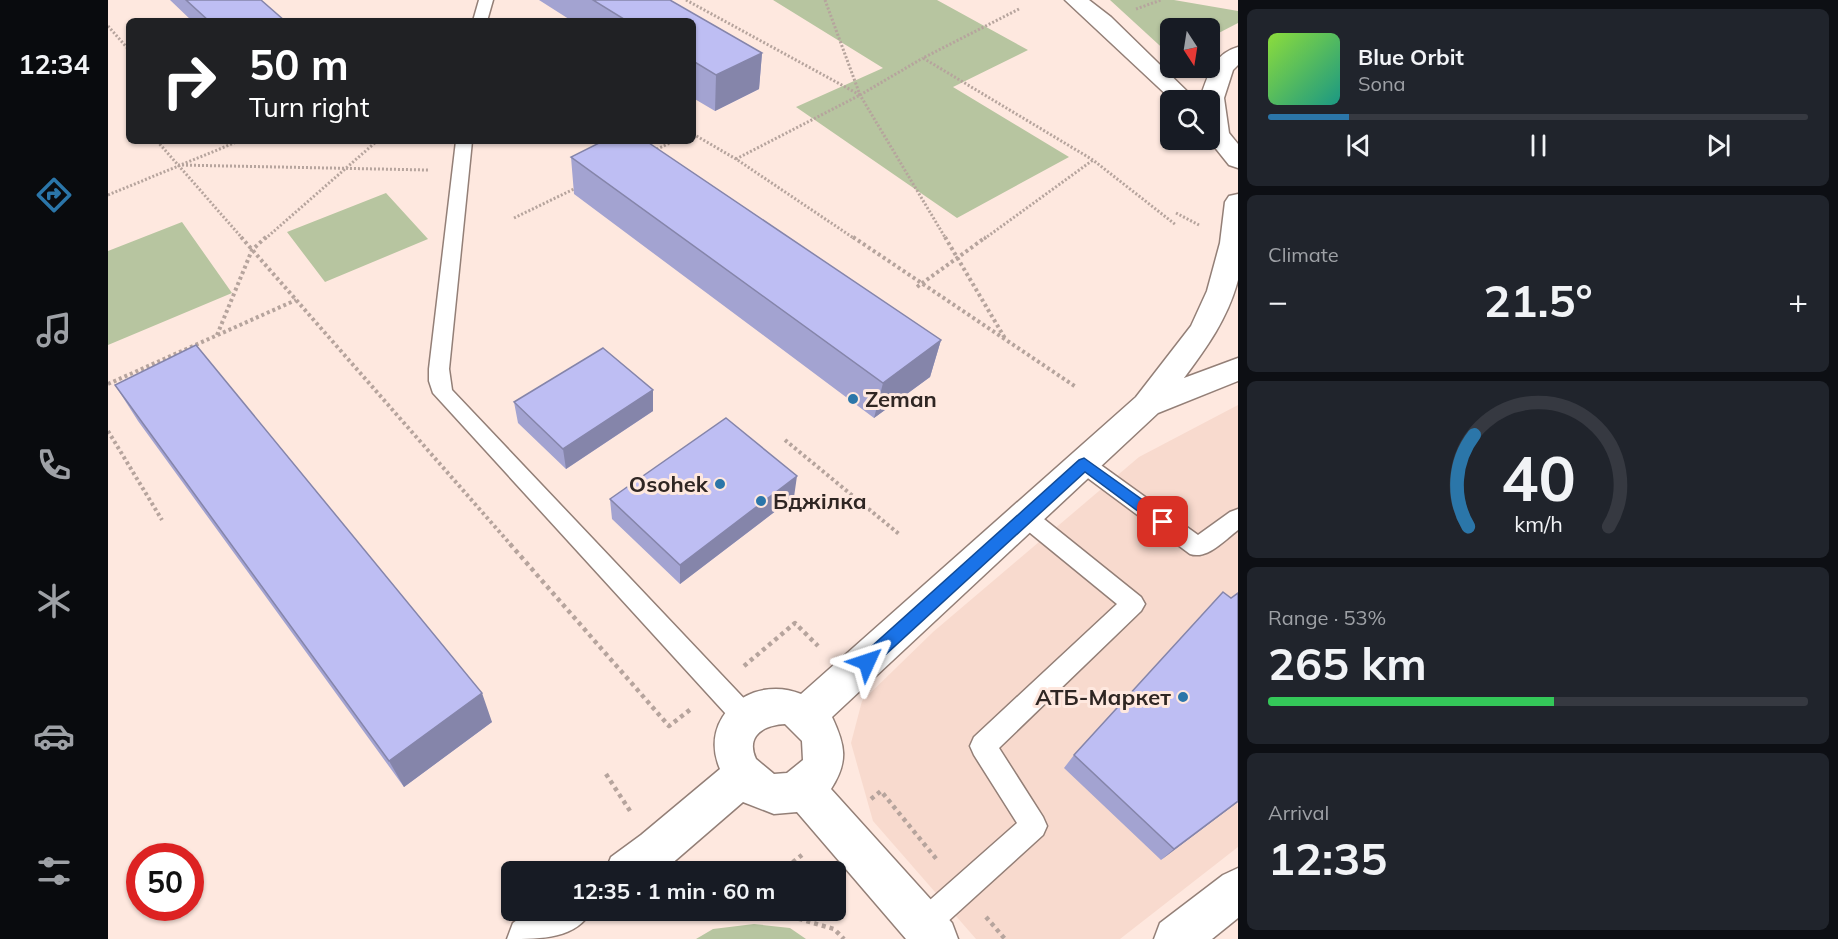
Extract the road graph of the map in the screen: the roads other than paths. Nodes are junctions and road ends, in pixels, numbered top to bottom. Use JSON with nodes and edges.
{"nodes":[{"id":1,"x":486,"y":0,"type":"edge"},
{"id":2,"x":1076,"y":0,"type":"edge"},
{"id":3,"x":481,"y":18,"type":"edge"},
{"id":4,"x":1238,"y":54,"type":"edge"},
{"id":5,"x":1174,"y":90,"type":"edge"},
{"id":6,"x":1215,"y":90,"type":"edge"},
{"id":7,"x":1220,"y":138,"type":"edge"},
{"id":8,"x":464,"y":144,"type":"edge"},
{"id":9,"x":1238,"y":160,"type":"edge"},
{"id":10,"x":1238,"y":202,"type":"edge"},
{"id":11,"x":1238,"y":369,"type":"edge"},
{"id":12,"x":1148,"y":405,"type":"junction"},
{"id":13,"x":1084,"y":464,"type":"junction"},
{"id":14,"x":1026,"y":517,"type":"junction"},
{"id":15,"x":1238,"y":518,"type":"edge"},
{"id":16,"x":806,"y":715,"type":"junction"},
{"id":17,"x":745,"y":717,"type":"junction"},
{"id":18,"x":742,"y":776,"type":"junction"},
{"id":19,"x":804,"y":789,"type":"junction"},
{"id":20,"x":641,"y":861,"type":"edge"},
{"id":21,"x":1238,"y":890,"type":"edge"},
{"id":22,"x":554,"y":921,"type":"edge"},
{"id":23,"x":930,"y":931,"type":"edge"},
{"id":24,"x":529,"y":939,"type":"edge"},
{"id":25,"x":1176,"y":939,"type":"edge"}],
"edges":[{"from":1,"to":3,"type":"lane"},
{"from":2,"to":5,"type":"main road"},
{"from":4,"to":6,"type":"main road"},
{"from":7,"to":9,"type":"main road"},
{"from":8,"to":17,"type":"lane"},
{"from":10,"to":12,"type":"main road"},
{"from":11,"to":12,"type":"main road"},
{"from":12,"to":13,"type":"main road"},
{"from":13,"to":14,"type":"main road"},
{"from":13,"to":15,"type":"lane"},
{"from":14,"to":16,"type":"main road"},
{"from":14,"to":23,"type":"lane"},
{"from":16,"to":17,"type":"main road"},
{"from":16,"to":19,"type":"main road"},
{"from":17,"to":18,"type":"main road"},
{"from":18,"to":19,"type":"main road"},
{"from":18,"to":20,"type":"main road"},
{"from":19,"to":23,"type":"main road"},
{"from":21,"to":25,"type":"main road"},
{"from":22,"to":24,"type":"main road"}]}
